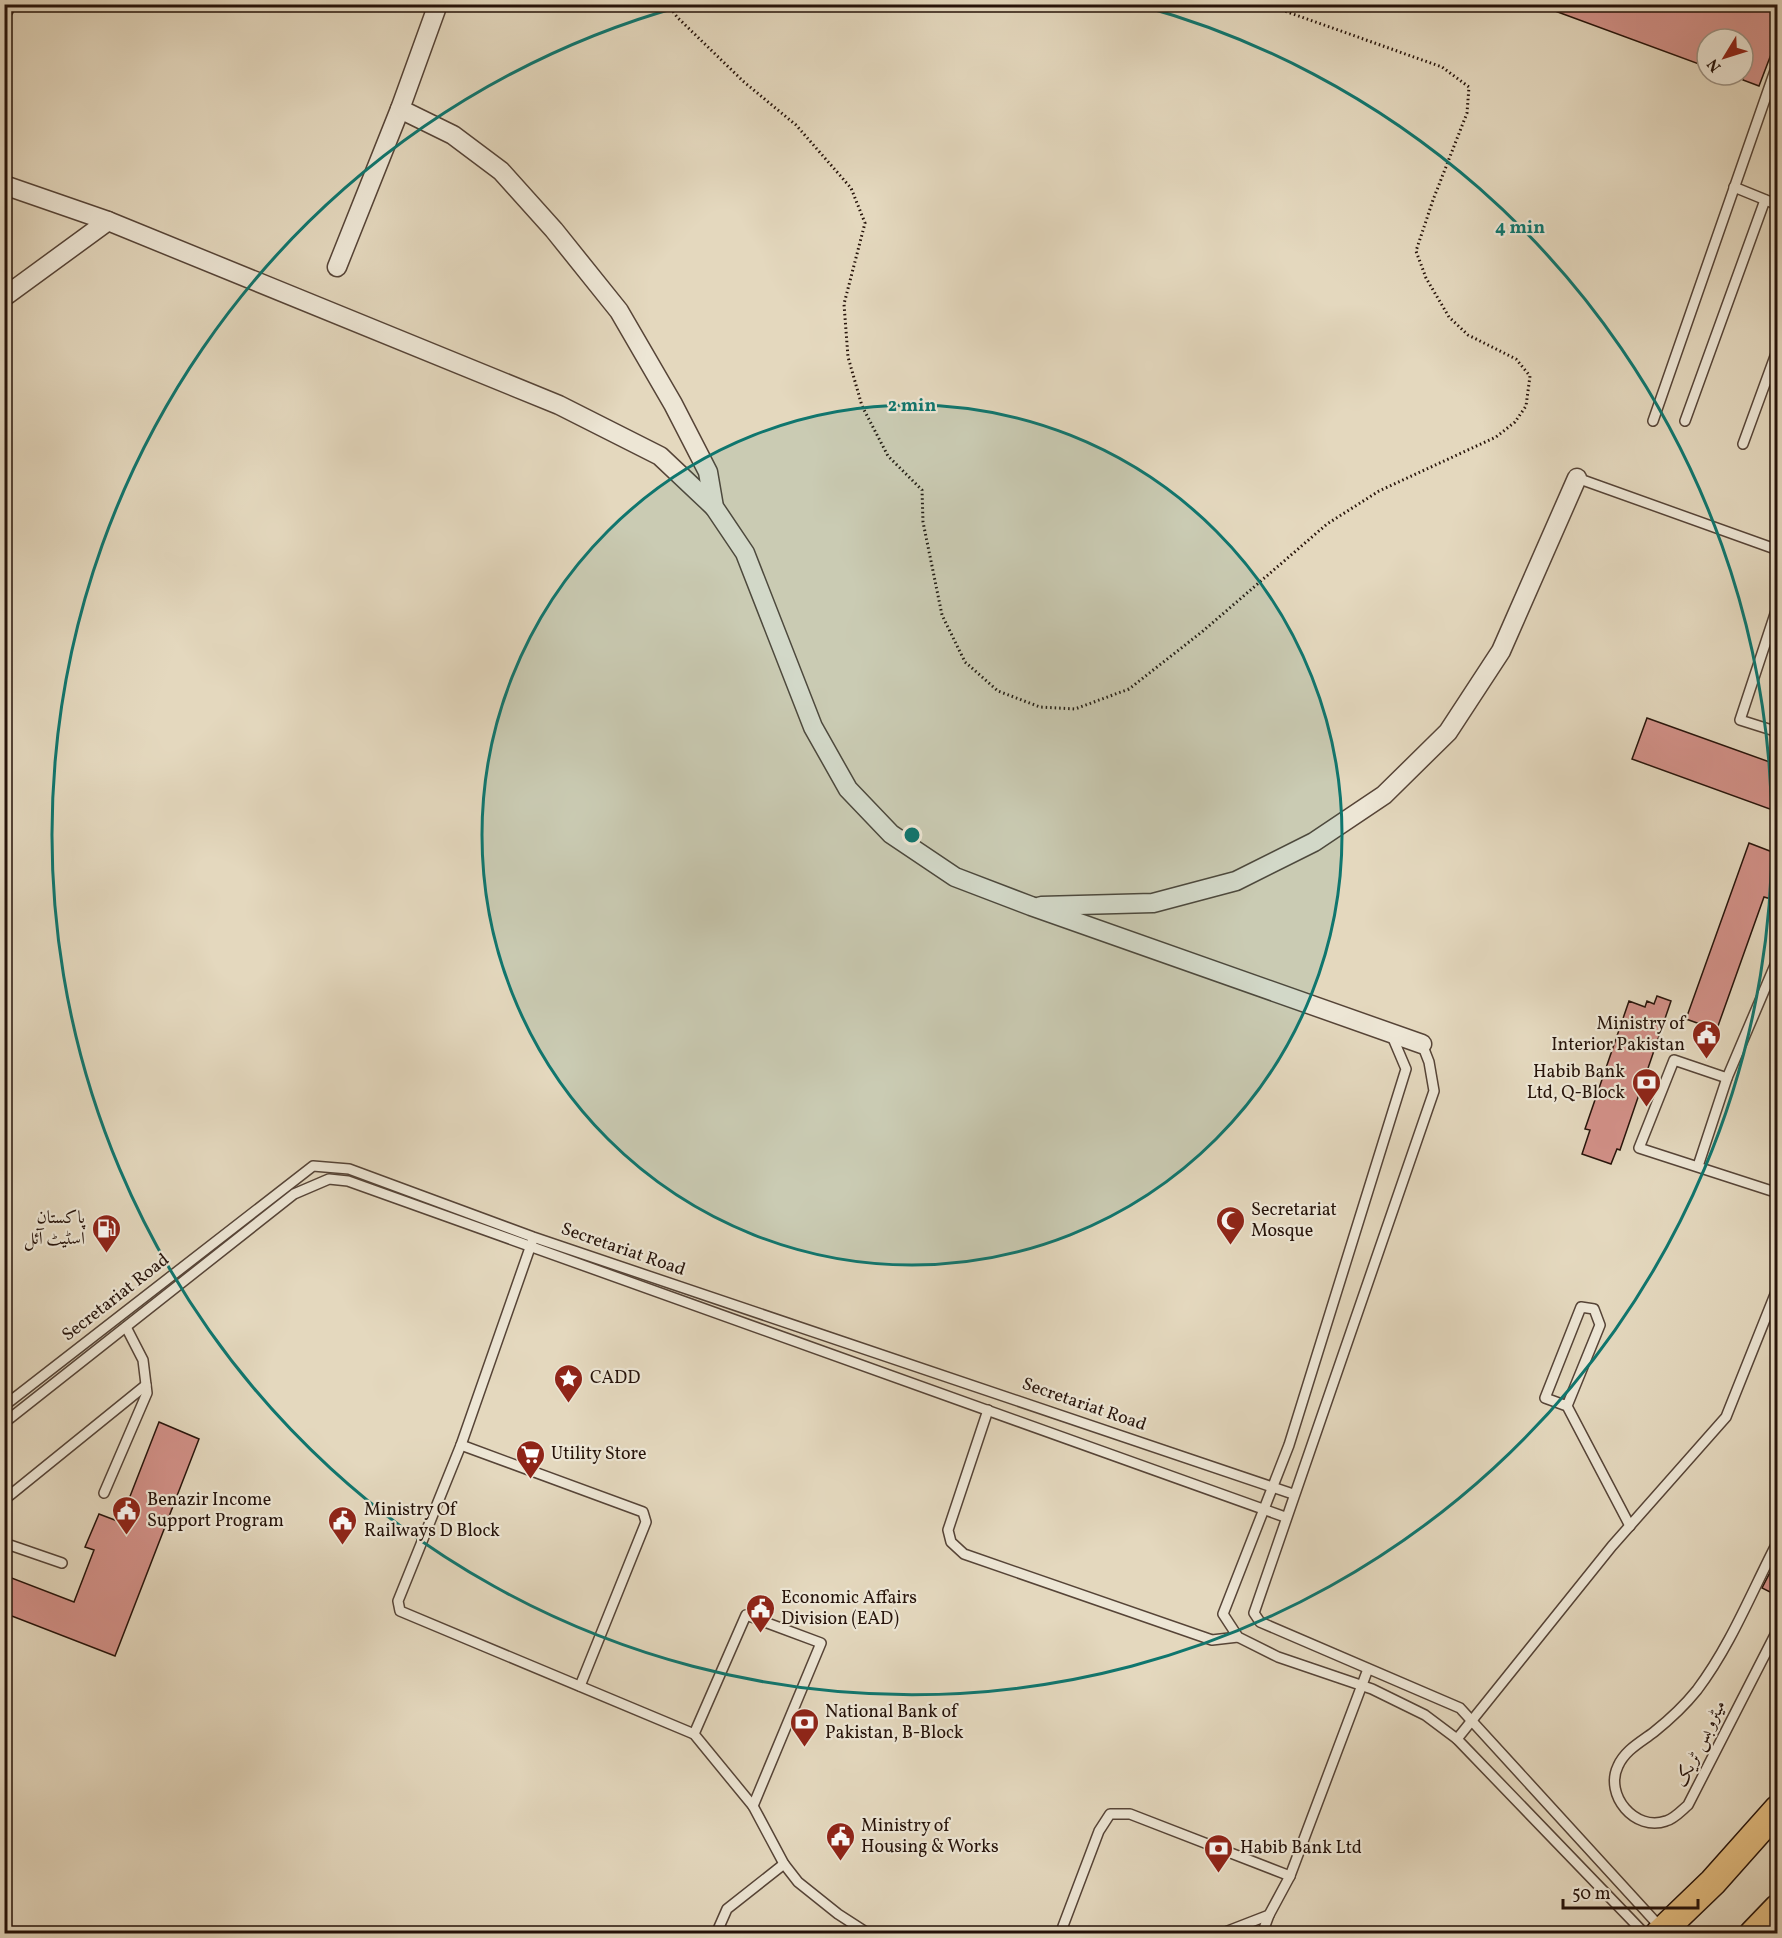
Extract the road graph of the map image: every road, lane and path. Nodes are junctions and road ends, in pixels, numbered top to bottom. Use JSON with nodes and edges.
{"nodes":[{"id":1,"x":438,"y":4,"type":"edge"},
{"id":2,"x":668,"y":4,"type":"edge"},
{"id":3,"x":1265,"y":4,"type":"edge"},
{"id":4,"x":1778,"y":62,"type":"edge"},
{"id":5,"x":400,"y":109,"type":"junction"},
{"id":6,"x":4,"y":184,"type":"edge"},
{"id":7,"x":1734,"y":187,"type":"junction"},
{"id":8,"x":1765,"y":200,"type":"junction"},
{"id":9,"x":1778,"y":205,"type":"edge"},
{"id":10,"x":108,"y":221,"type":"junction"},
{"id":11,"x":337,"y":267,"type":"dead end"},
{"id":12,"x":4,"y":297,"type":"edge"},
{"id":13,"x":1778,"y":348,"type":"edge"},
{"id":14,"x":1653,"y":421,"type":"dead end"},
{"id":15,"x":1684,"y":421,"type":"dead end"},
{"id":16,"x":1743,"y":444,"type":"dead end"},
{"id":17,"x":1577,"y":478,"type":"joint"},
{"id":18,"x":714,"y":507,"type":"junction"},
{"id":19,"x":1778,"y":550,"type":"edge"},
{"id":20,"x":1778,"y":604,"type":"edge"},
{"id":21,"x":1778,"y":732,"type":"edge"},
{"id":22,"x":1031,"y":906,"type":"junction"},
{"id":23,"x":1778,"y":958,"type":"edge"},
{"id":24,"x":1389,"y":1032,"type":"junction"},
{"id":25,"x":1422,"y":1044,"type":"joint"},
{"id":26,"x":1727,"y":1078,"type":"junction"},
{"id":27,"x":1698,"y":1166,"type":"junction"},
{"id":28,"x":1778,"y":1193,"type":"edge"},
{"id":29,"x":532,"y":1242,"type":"junction"},
{"id":30,"x":1778,"y":1287,"type":"edge"},
{"id":31,"x":126,"y":1327,"type":"junction"},
{"id":32,"x":146,"y":1385,"type":"junction"},
{"id":33,"x":4,"y":1406,"type":"edge"},
{"id":34,"x":1567,"y":1406,"type":"junction"},
{"id":35,"x":988,"y":1410,"type":"junction"},
{"id":36,"x":4,"y":1423,"type":"edge"},
{"id":37,"x":461,"y":1445,"type":"junction"},
{"id":38,"x":1274,"y":1486,"type":"junction"},
{"id":39,"x":104,"y":1493,"type":"dead end"},
{"id":40,"x":1293,"y":1494,"type":"junction"},
{"id":41,"x":4,"y":1500,"type":"edge"},
{"id":42,"x":1266,"y":1510,"type":"junction"},
{"id":43,"x":1285,"y":1517,"type":"junction"},
{"id":44,"x":1630,"y":1526,"type":"junction"},
{"id":45,"x":1778,"y":1541,"type":"edge"},
{"id":46,"x":4,"y":1543,"type":"edge"},
{"id":47,"x":62,"y":1563,"type":"dead end"},
{"id":48,"x":1778,"y":1629,"type":"edge"},
{"id":49,"x":1238,"y":1637,"type":"junction"},
{"id":50,"x":1368,"y":1669,"type":"junction"},
{"id":51,"x":580,"y":1686,"type":"junction"},
{"id":52,"x":1363,"y":1686,"type":"junction"},
{"id":53,"x":1472,"y":1722,"type":"junction"},
{"id":54,"x":694,"y":1734,"type":"junction"},
{"id":55,"x":1457,"y":1739,"type":"junction"},
{"id":56,"x":753,"y":1806,"type":"junction"},
{"id":57,"x":1778,"y":1809,"type":"edge"},
{"id":58,"x":784,"y":1864,"type":"junction"},
{"id":59,"x":1290,"y":1876,"type":"junction"},
{"id":60,"x":1778,"y":1908,"type":"edge"},
{"id":61,"x":1269,"y":1915,"type":"junction"},
{"id":62,"x":1658,"y":1933,"type":"edge"},
{"id":63,"x":716,"y":1934,"type":"edge"},
{"id":64,"x":869,"y":1934,"type":"edge"},
{"id":65,"x":1060,"y":1934,"type":"edge"},
{"id":66,"x":1220,"y":1934,"type":"edge"},
{"id":67,"x":1263,"y":1934,"type":"edge"},
{"id":68,"x":1754,"y":1934,"type":"edge"}],
"edges":[{"from":1,"to":5,"type":"street"},
{"from":2,"to":3,"type":"path"},
{"from":4,"to":7,"type":"lane"},
{"from":5,"to":11,"type":"street"},
{"from":5,"to":18,"type":"street"},
{"from":6,"to":10,"type":"street"},
{"from":7,"to":8,"type":"lane"},
{"from":7,"to":14,"type":"lane"},
{"from":8,"to":9,"type":"lane"},
{"from":8,"to":15,"type":"lane"},
{"from":10,"to":12,"type":"street"},
{"from":10,"to":18,"type":"street"},
{"from":13,"to":16,"type":"lane"},
{"from":17,"to":19,"type":"lane"},
{"from":17,"to":22,"type":"street"},
{"from":18,"to":22,"type":"street"},
{"from":20,"to":21,"type":"lane"},
{"from":22,"to":24,"type":"street"},
{"from":23,"to":26,"type":"lane"},
{"from":24,"to":25,"type":"street"},
{"from":24,"to":38,"type":"lane"},
{"from":25,"to":40,"type":"lane"},
{"from":26,"to":27,"type":"lane"},
{"from":26,"to":27,"type":"lane"},
{"from":27,"to":28,"type":"lane"},
{"from":29,"to":31,"type":"lane","name":"Secretariat Road"},
{"from":29,"to":33,"type":"lane","name":"Secretariat Road"},
{"from":29,"to":35,"type":"lane","name":"Secretariat Road"},
{"from":29,"to":37,"type":"lane"},
{"from":29,"to":38,"type":"lane","name":"Secretariat Road"},
{"from":30,"to":44,"type":"lane"},
{"from":31,"to":32,"type":"lane"},
{"from":31,"to":36,"type":"lane","name":"Secretariat Road"},
{"from":32,"to":39,"type":"lane"},
{"from":32,"to":41,"type":"lane"},
{"from":34,"to":34,"type":"lane"},
{"from":34,"to":44,"type":"lane"},
{"from":35,"to":42,"type":"lane","name":"Secretariat Road"},
{"from":35,"to":49,"type":"lane"},
{"from":37,"to":51,"type":"lane"},
{"from":37,"to":51,"type":"lane"},
{"from":38,"to":40,"type":"lane","name":"Secretariat Road"},
{"from":38,"to":42,"type":"lane"},
{"from":40,"to":43,"type":"lane"},
{"from":42,"to":43,"type":"lane","name":"Secretariat Road"},
{"from":42,"to":49,"type":"lane"},
{"from":43,"to":50,"type":"lane"},
{"from":44,"to":53,"type":"lane"},
{"from":45,"to":48,"type":"lane","name":"میٹرو بس ٹریک"},
{"from":46,"to":47,"type":"lane"},
{"from":49,"to":52,"type":"lane"},
{"from":50,"to":52,"type":"lane"},
{"from":50,"to":53,"type":"lane"},
{"from":51,"to":54,"type":"lane"},
{"from":52,"to":55,"type":"lane"},
{"from":52,"to":59,"type":"lane"},
{"from":53,"to":55,"type":"lane"},
{"from":53,"to":62,"type":"lane"},
{"from":54,"to":56,"type":"lane"},
{"from":54,"to":56,"type":"lane"},
{"from":55,"to":62,"type":"lane"},
{"from":56,"to":58,"type":"lane"},
{"from":57,"to":62,"type":"main road"},
{"from":58,"to":63,"type":"lane"},
{"from":58,"to":64,"type":"lane"},
{"from":59,"to":61,"type":"lane"},
{"from":59,"to":65,"type":"lane"},
{"from":60,"to":68,"type":"main road"},
{"from":61,"to":66,"type":"lane"},
{"from":61,"to":67,"type":"lane"}]}
